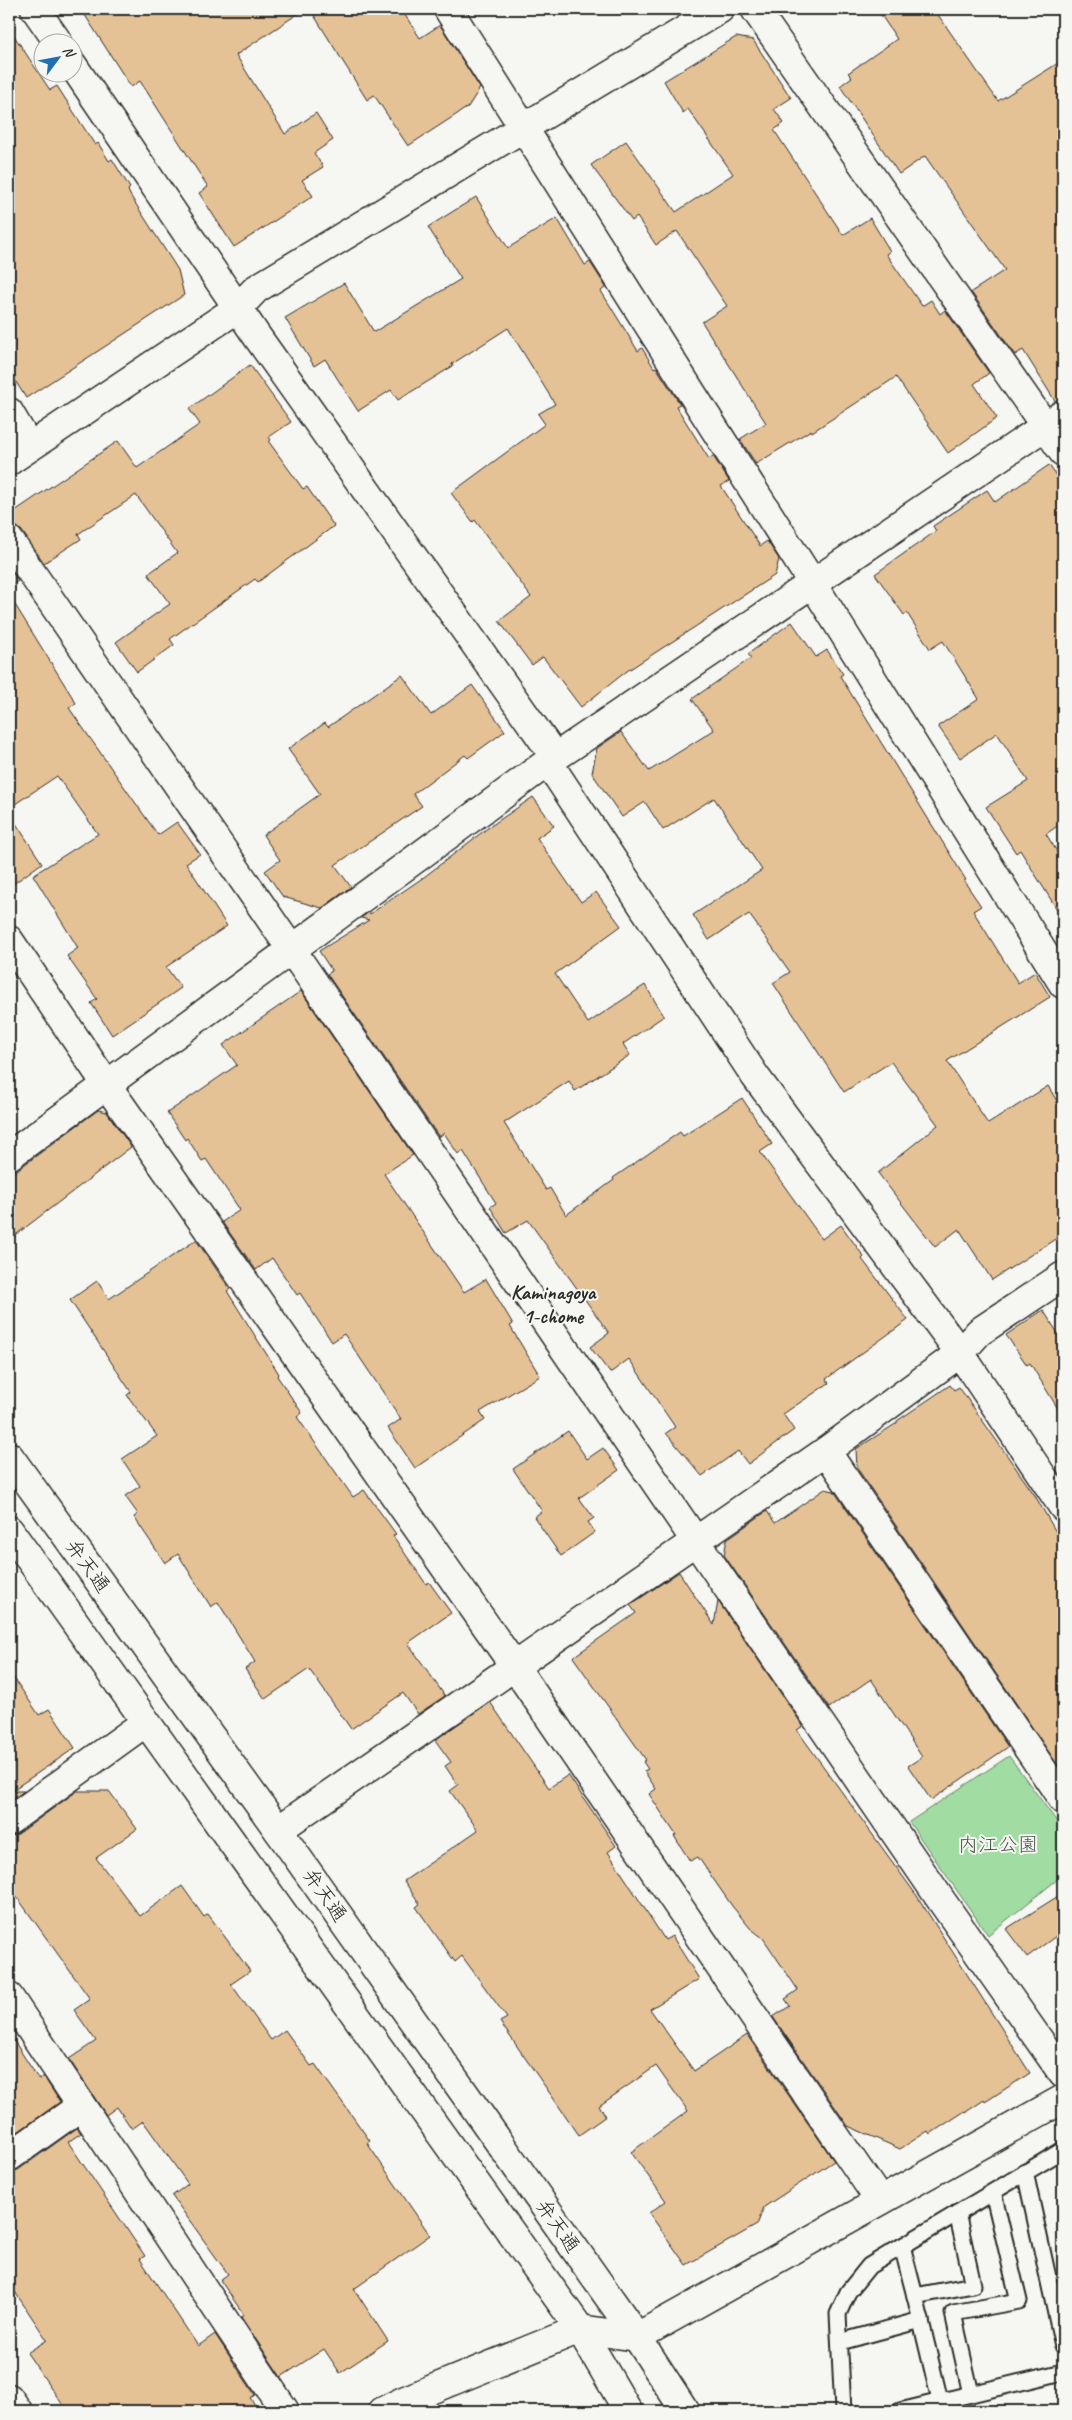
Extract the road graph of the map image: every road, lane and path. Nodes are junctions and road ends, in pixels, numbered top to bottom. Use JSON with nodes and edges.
{"nodes":[{"id":1,"x":35,"y":9,"type":"edge"},
{"id":2,"x":448,"y":9,"type":"edge"},
{"id":3,"x":720,"y":9,"type":"edge"},
{"id":4,"x":755,"y":9,"type":"edge"},
{"id":5,"x":51,"y":32,"type":"edge"},
{"id":6,"x":82,"y":79,"type":"edge"},
{"id":7,"x":524,"y":127,"type":"junction"},
{"id":8,"x":238,"y":308,"type":"junction"},
{"id":9,"x":9,"y":412,"type":"edge"},
{"id":10,"x":1054,"y":420,"type":"edge"},
{"id":11,"x":1063,"y":452,"type":"edge"},
{"id":12,"x":19,"y":454,"type":"edge"},
{"id":13,"x":9,"y":540,"type":"edge"},
{"id":14,"x":813,"y":584,"type":"junction"},
{"id":15,"x":552,"y":759,"type":"junction"},
{"id":16,"x":9,"y":940,"type":"edge"},
{"id":17,"x":291,"y":949,"type":"junction"},
{"id":18,"x":1063,"y":984,"type":"edge"},
{"id":19,"x":106,"y":1084,"type":"junction"},
{"id":20,"x":9,"y":1156,"type":"edge"},
{"id":21,"x":1063,"y":1276,"type":"edge"},
{"id":22,"x":960,"y":1353,"type":"junction"},
{"id":23,"x":826,"y":1452,"type":"junction"},
{"id":24,"x":9,"y":1456,"type":"edge"},
{"id":25,"x":1063,"y":1507,"type":"edge"},
{"id":26,"x":9,"y":1530,"type":"edge"},
{"id":27,"x":695,"y":1542,"type":"junction"},
{"id":28,"x":515,"y":1667,"type":"junction"},
{"id":29,"x":146,"y":1722,"type":"junction"},
{"id":30,"x":1063,"y":1800,"type":"edge"},
{"id":31,"x":9,"y":1821,"type":"edge"},
{"id":32,"x":278,"y":1830,"type":"junction"},
{"id":33,"x":9,"y":1997,"type":"edge"},
{"id":34,"x":1063,"y":2074,"type":"edge"},
{"id":35,"x":1063,"y":2099,"type":"edge"},
{"id":36,"x":81,"y":2106,"type":"junction"},
{"id":37,"x":1063,"y":2150,"type":"edge"},
{"id":38,"x":9,"y":2158,"type":"edge"},
{"id":39,"x":1026,"y":2172,"type":"junction"},
{"id":40,"x":993,"y":2192,"type":"junction"},
{"id":41,"x":880,"y":2201,"type":"junction"},
{"id":42,"x":957,"y":2213,"type":"junction"},
{"id":43,"x":902,"y":2246,"type":"junction"},
{"id":44,"x":916,"y":2296,"type":"junction"},
{"id":45,"x":921,"y":2320,"type":"junction"},
{"id":46,"x":580,"y":2328,"type":"junction"},
{"id":47,"x":637,"y":2337,"type":"junction"},
{"id":48,"x":840,"y":2342,"type":"junction"},
{"id":49,"x":1063,"y":2346,"type":"edge"},
{"id":50,"x":1063,"y":2372,"type":"edge"},
{"id":51,"x":971,"y":2394,"type":"junction"},
{"id":52,"x":9,"y":2398,"type":"edge"},
{"id":53,"x":940,"y":2402,"type":"junction"},
{"id":54,"x":18,"y":2411,"type":"edge"},
{"id":55,"x":285,"y":2411,"type":"edge"},
{"id":56,"x":383,"y":2411,"type":"edge"},
{"id":57,"x":628,"y":2411,"type":"edge"},
{"id":58,"x":685,"y":2411,"type":"edge"},
{"id":59,"x":843,"y":2411,"type":"edge"},
{"id":60,"x":900,"y":2411,"type":"edge"}],
"edges":[{"from":1,"to":5,"type":"street"},
{"from":2,"to":7,"type":"street"},
{"from":3,"to":7,"type":"street"},
{"from":4,"to":10,"type":"street"},
{"from":6,"to":8,"type":"street"},
{"from":7,"to":8,"type":"street"},
{"from":7,"to":14,"type":"street"},
{"from":8,"to":12,"type":"street"},
{"from":8,"to":15,"type":"street"},
{"from":9,"to":12,"type":"street"},
{"from":10,"to":11,"type":"street"},
{"from":10,"to":14,"type":"street"},
{"from":13,"to":17,"type":"street"},
{"from":14,"to":15,"type":"street"},
{"from":14,"to":18,"type":"street"},
{"from":15,"to":17,"type":"street"},
{"from":15,"to":22,"type":"street"},
{"from":16,"to":19,"type":"street"},
{"from":17,"to":19,"type":"street"},
{"from":17,"to":27,"type":"street"},
{"from":19,"to":20,"type":"street"},
{"from":19,"to":28,"type":"street"},
{"from":21,"to":22,"type":"street"},
{"from":22,"to":23,"type":"street"},
{"from":22,"to":25,"type":"street"},
{"from":23,"to":27,"type":"street"},
{"from":23,"to":30,"type":"street"},
{"from":24,"to":32,"type":"street","name":"弁天通"},
{"from":26,"to":29,"type":"street","name":"弁天通"},
{"from":27,"to":28,"type":"street"},
{"from":27,"to":34,"type":"street"},
{"from":28,"to":32,"type":"street"},
{"from":28,"to":41,"type":"street"},
{"from":29,"to":31,"type":"street"},
{"from":29,"to":46,"type":"street","name":"弁天通"},
{"from":32,"to":47,"type":"street","name":"弁天通"},
{"from":33,"to":36,"type":"street"},
{"from":35,"to":41,"type":"street"},
{"from":36,"to":38,"type":"street"},
{"from":36,"to":55,"type":"street"},
{"from":37,"to":39,"type":"lane"},
{"from":39,"to":40,"type":"lane"},
{"from":39,"to":49,"type":"lane"},
{"from":40,"to":42,"type":"lane"},
{"from":40,"to":51,"type":"lane"},
{"from":41,"to":47,"type":"street"},
{"from":42,"to":43,"type":"lane"},
{"from":42,"to":44,"type":"lane"},
{"from":43,"to":44,"type":"lane"},
{"from":43,"to":48,"type":"lane"},
{"from":44,"to":45,"type":"lane"},
{"from":45,"to":48,"type":"lane"},
{"from":45,"to":53,"type":"lane"},
{"from":46,"to":47,"type":"street"},
{"from":46,"to":56,"type":"street"},
{"from":46,"to":57,"type":"street","name":"弁天通"},
{"from":47,"to":58,"type":"street","name":"弁天通"},
{"from":48,"to":59,"type":"lane"},
{"from":50,"to":51,"type":"lane"},
{"from":51,"to":53,"type":"lane"},
{"from":52,"to":54,"type":"street"},
{"from":53,"to":60,"type":"lane"}]}
